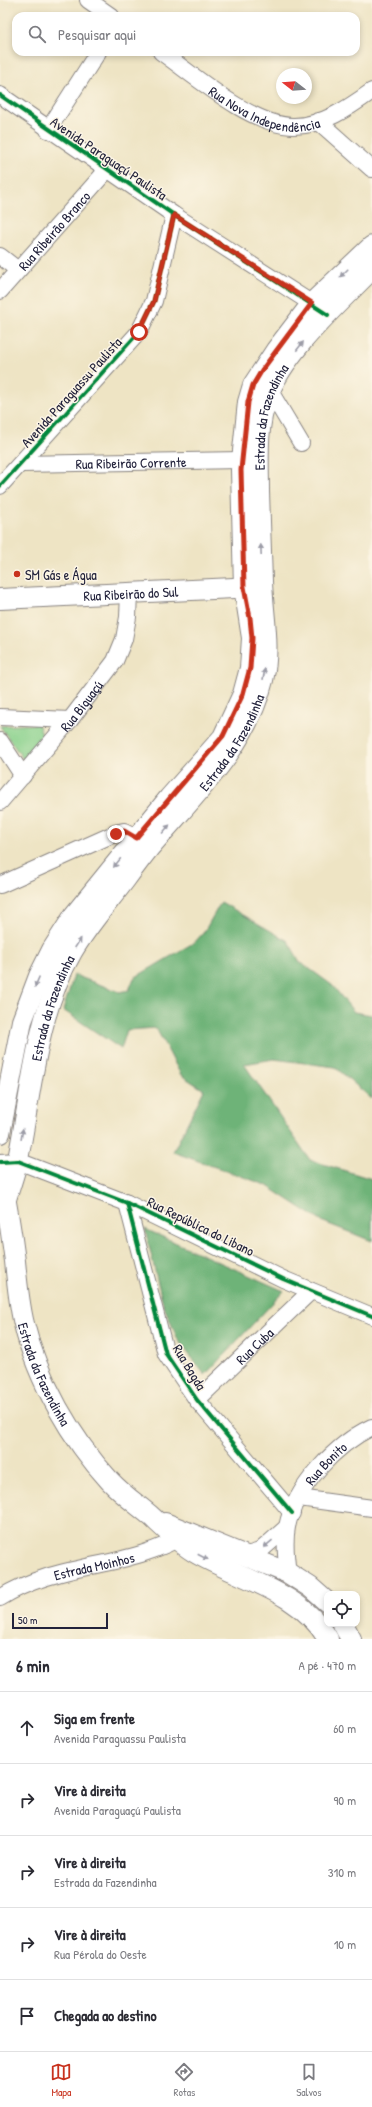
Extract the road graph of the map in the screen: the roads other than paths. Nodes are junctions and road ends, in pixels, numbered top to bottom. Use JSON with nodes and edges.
{"nodes":[{"id":1,"x":88,"y":0,"type":"edge"},
{"id":2,"x":112,"y":0,"type":"edge"},
{"id":3,"x":105,"y":12,"type":"edge"},
{"id":4,"x":111,"y":12,"type":"edge"},
{"id":5,"x":95,"y":56,"type":"edge"},
{"id":6,"x":167,"y":56,"type":"edge"},
{"id":7,"x":372,"y":90,"type":"edge"},
{"id":8,"x":0,"y":95,"type":"edge"},
{"id":9,"x":318,"y":122,"type":"junction"},
{"id":10,"x":48,"y":130,"type":"junction"},
{"id":11,"x":372,"y":169,"type":"edge"},
{"id":12,"x":107,"y":170,"type":"junction"},
{"id":13,"x":174,"y":215,"type":"junction"},
{"id":14,"x":372,"y":246,"type":"edge"},
{"id":15,"x":0,"y":256,"type":"edge"},
{"id":16,"x":372,"y":269,"type":"edge"},
{"id":17,"x":18,"y":270,"type":"junction"},
{"id":18,"x":0,"y":291,"type":"edge"},
{"id":19,"x":312,"y":303,"type":"junction"},
{"id":20,"x":328,"y":315,"type":"junction"},
{"id":21,"x":270,"y":390,"type":"junction"},
{"id":22,"x":301,"y":442,"type":"dead end"},
{"id":23,"x":241,"y":460,"type":"junction"},
{"id":24,"x":21,"y":464,"type":"junction"},
{"id":25,"x":0,"y":486,"type":"edge"},
{"id":26,"x":253,"y":588,"type":"junction"},
{"id":27,"x":129,"y":593,"type":"junction"},
{"id":28,"x":2,"y":596,"type":"edge"},
{"id":29,"x":0,"y":717,"type":"edge"},
{"id":30,"x":70,"y":720,"type":"junction"},
{"id":31,"x":2,"y":749,"type":"edge"},
{"id":32,"x":23,"y":776,"type":"junction"},
{"id":33,"x":0,"y":802,"type":"edge"},
{"id":34,"x":142,"y":843,"type":"junction"},
{"id":35,"x":0,"y":885,"type":"edge"},
{"id":36,"x":0,"y":1133,"type":"edge"},
{"id":37,"x":9,"y":1162,"type":"edge"},
{"id":38,"x":0,"y":1170,"type":"edge"},
{"id":39,"x":6,"y":1199,"type":"junction"},
{"id":40,"x":127,"y":1202,"type":"junction"},
{"id":41,"x":310,"y":1291,"type":"junction"},
{"id":42,"x":372,"y":1316,"type":"edge"},
{"id":43,"x":196,"y":1400,"type":"junction"},
{"id":44,"x":372,"y":1427,"type":"edge"},
{"id":45,"x":299,"y":1498,"type":"junction"},
{"id":46,"x":372,"y":1508,"type":"edge"},
{"id":47,"x":289,"y":1520,"type":"junction"},
{"id":48,"x":182,"y":1536,"type":"junction"},
{"id":49,"x":247,"y":1556,"type":"junction"},
{"id":50,"x":288,"y":1573,"type":"junction"},
{"id":51,"x":0,"y":1598,"type":"edge"},
{"id":52,"x":324,"y":1600,"type":"edge"},
{"id":53,"x":345,"y":1627,"type":"edge"},
{"id":54,"x":328,"y":1639,"type":"edge"},
{"id":55,"x":351,"y":1639,"type":"edge"}],
"edges":[{"from":1,"to":3,"type":"street"},
{"from":2,"to":4,"type":"street"},
{"from":5,"to":10,"type":"street"},
{"from":6,"to":9,"type":"street","name":"Rua Nova Independência"},
{"from":7,"to":9,"type":"street","name":"Rua Nova Independência"},
{"from":8,"to":10,"type":"street","name":"Avenida Paraguaçú Paulista"},
{"from":9,"to":11,"type":"street"},
{"from":10,"to":12,"type":"street","name":"Avenida Paraguaçú Paulista"},
{"from":12,"to":13,"type":"street","name":"Avenida Paraguaçú Paulista"},
{"from":12,"to":17,"type":"street","name":"Rua Ribeirão Branco"},
{"from":13,"to":19,"type":"street","name":"Avenida Paraguaçú Paulista"},
{"from":13,"to":24,"type":"street","name":"Avenida Paraguassu Paulista"},
{"from":14,"to":19,"type":"main road","name":"Estrada da Fazendinha","one_way":true},
{"from":15,"to":17,"type":"street"},
{"from":16,"to":20,"type":"main road","name":"Estrada da Fazendinha"},
{"from":17,"to":18,"type":"street","name":"Rua Ribeirão Branco"},
{"from":19,"to":20,"type":"street","name":"Avenida Paraguaçú Paulista"},
{"from":19,"to":23,"type":"main road","name":"Estrada da Fazendinha"},
{"from":21,"to":20,"type":"main road","name":"Estrada da Fazendinha","one_way":true},
{"from":21,"to":22,"type":"street"},
{"from":26,"to":21,"type":"main road","name":"Estrada da Fazendinha","one_way":true},
{"from":23,"to":24,"type":"street","name":"Rua Ribeirão Corrente"},
{"from":23,"to":26,"type":"main road","name":"Estrada da Fazendinha"},
{"from":24,"to":25,"type":"street","name":"Avenida Paraguassu Paulista"},
{"from":26,"to":27,"type":"main road","name":"Rua Ribeirão do Sul"},
{"from":26,"to":34,"type":"main road","name":"Estrada da Fazendinha"},
{"from":27,"to":28,"type":"main road","name":"Rua Ribeirão do Sul"},
{"from":27,"to":30,"type":"street","name":"Rua Biguaçú"},
{"from":29,"to":30,"type":"street"},
{"from":30,"to":32,"type":"street","name":"Rua Biguaçú"},
{"from":31,"to":32,"type":"street"},
{"from":32,"to":33,"type":"street","name":"Rua Biguaçú"},
{"from":34,"to":35,"type":"street"},
{"from":34,"to":36,"type":"main road","name":"Estrada da Fazendinha","one_way":true},
{"from":37,"to":34,"type":"main road","name":"Estrada da Fazendinha","one_way":true},
{"from":37,"to":39,"type":"main road","name":"Estrada da Fazendinha"},
{"from":37,"to":40,"type":"street","name":"Rua República do Libano"},
{"from":38,"to":39,"type":"main road","name":"Estrada da Fazendinha"},
{"from":39,"to":48,"type":"main road","name":"Estrada da Fazendinha"},
{"from":40,"to":41,"type":"street","name":"Rua República do Libano"},
{"from":40,"to":43,"type":"street","name":"Rua Bagda"},
{"from":41,"to":42,"type":"street","name":"Rua República do Libano"},
{"from":41,"to":43,"type":"street","name":"Rua Cuba"},
{"from":43,"to":47,"type":"street","name":"Rua Bagda"},
{"from":44,"to":45,"type":"street","name":"Rua Bonito"},
{"from":45,"to":46,"type":"street"},
{"from":45,"to":47,"type":"street","name":"Rua Bonito"},
{"from":47,"to":49,"type":"street","one_way":true},
{"from":47,"to":50,"type":"street"},
{"from":48,"to":49,"type":"main road","name":"Estrada da Fazendinha"},
{"from":48,"to":51,"type":"street","name":"Estrada Moinhos"},
{"from":48,"to":54,"type":"main road","name":"Estrada da Fazendinha","one_way":true},
{"from":49,"to":50,"type":"main road","name":"Estrada da Fazendinha"},
{"from":50,"to":52,"type":"main road","name":"Estrada da Fazendinha"},
{"from":53,"to":55,"type":"main road"}]}
